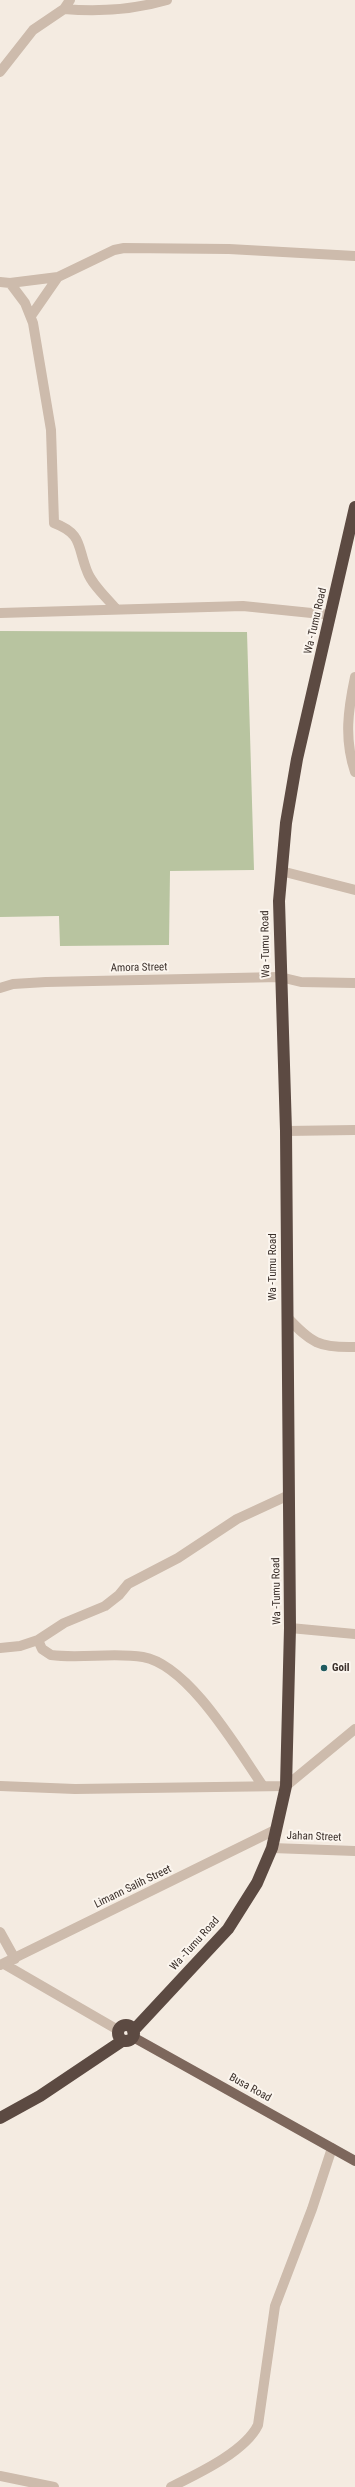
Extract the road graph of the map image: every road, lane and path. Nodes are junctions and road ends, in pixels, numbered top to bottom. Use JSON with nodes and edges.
{"nodes":[{"id":1,"x":70,"y":0,"type":"edge"},
{"id":2,"x":167,"y":0,"type":"edge"},
{"id":3,"x":64,"y":9,"type":"junction"},
{"id":4,"x":0,"y":72,"type":"edge"},
{"id":5,"x":355,"y":256,"type":"edge"},
{"id":6,"x":58,"y":277,"type":"junction"},
{"id":7,"x":5,"y":282,"type":"edge"},
{"id":8,"x":31,"y":316,"type":"junction"},
{"id":9,"x":355,"y":507,"type":"edge"},
{"id":10,"x":353,"y":526,"type":"edge"},
{"id":11,"x":116,"y":609,"type":"junction"},
{"id":12,"x":0,"y":613,"type":"edge"},
{"id":13,"x":331,"y":615,"type":"junction"},
{"id":14,"x":355,"y":677,"type":"edge"},
{"id":15,"x":355,"y":772,"type":"edge"},
{"id":16,"x":281,"y":871,"type":"junction"},
{"id":17,"x":355,"y":890,"type":"edge"},
{"id":18,"x":280,"y":977,"type":"junction"},
{"id":19,"x":355,"y":983,"type":"edge"},
{"id":20,"x":0,"y":988,"type":"edge"},
{"id":21,"x":355,"y":1130,"type":"edge"},
{"id":22,"x":286,"y":1131,"type":"junction"},
{"id":23,"x":287,"y":1317,"type":"junction"},
{"id":24,"x":355,"y":1347,"type":"edge"},
{"id":25,"x":289,"y":1495,"type":"junction"},
{"id":26,"x":290,"y":1628,"type":"junction"},
{"id":27,"x":355,"y":1634,"type":"edge"},
{"id":28,"x":38,"y":1640,"type":"junction"},
{"id":29,"x":0,"y":1648,"type":"edge"},
{"id":30,"x":355,"y":1729,"type":"edge"},
{"id":31,"x":0,"y":1786,"type":"edge"},
{"id":32,"x":263,"y":1786,"type":"junction"},
{"id":33,"x":286,"y":1786,"type":"junction"},
{"id":34,"x":277,"y":1829,"type":"junction"},
{"id":35,"x":272,"y":1848,"type":"junction"},
{"id":36,"x":355,"y":1851,"type":"edge"},
{"id":37,"x":0,"y":1932,"type":"edge"},
{"id":38,"x":15,"y":1959,"type":"junction"},
{"id":39,"x":2,"y":1964,"type":"edge"},
{"id":40,"x":126,"y":2033,"type":"junction"},
{"id":41,"x":0,"y":2118,"type":"edge"},
{"id":42,"x":332,"y":2148,"type":"junction"},
{"id":43,"x":355,"y":2161,"type":"edge"},
{"id":44,"x":0,"y":2476,"type":"edge"},
{"id":45,"x":54,"y":2487,"type":"edge"},
{"id":46,"x":171,"y":2487,"type":"edge"}],
"edges":[{"from":1,"to":3,"type":"street"},
{"from":2,"to":3,"type":"street"},
{"from":3,"to":4,"type":"street"},
{"from":5,"to":6,"type":"street"},
{"from":6,"to":7,"type":"street"},
{"from":6,"to":8,"type":"street"},
{"from":7,"to":8,"type":"street"},
{"from":8,"to":11,"type":"street"},
{"from":9,"to":10,"type":"highway","name":"Wa -Tumu Road"},
{"from":10,"to":13,"type":"highway","name":"Wa -Tumu Road"},
{"from":11,"to":12,"type":"street"},
{"from":11,"to":13,"type":"street"},
{"from":13,"to":16,"type":"highway","name":"Wa -Tumu Road"},
{"from":14,"to":15,"type":"street"},
{"from":16,"to":17,"type":"street"},
{"from":16,"to":18,"type":"highway","name":"Wa -Tumu Road"},
{"from":18,"to":19,"type":"street","name":"Amora Street"},
{"from":18,"to":20,"type":"street","name":"Amora Street"},
{"from":18,"to":22,"type":"highway","name":"Wa -Tumu Road"},
{"from":21,"to":22,"type":"street"},
{"from":22,"to":23,"type":"highway","name":"Wa -Tumu Road"},
{"from":23,"to":24,"type":"street"},
{"from":23,"to":25,"type":"highway","name":"Wa -Tumu Road"},
{"from":25,"to":26,"type":"highway","name":"Wa -Tumu Road"},
{"from":25,"to":28,"type":"street"},
{"from":26,"to":27,"type":"street"},
{"from":26,"to":33,"type":"highway","name":"Wa -Tumu Road"},
{"from":28,"to":29,"type":"street"},
{"from":28,"to":32,"type":"street"},
{"from":30,"to":33,"type":"street"},
{"from":31,"to":32,"type":"street"},
{"from":32,"to":33,"type":"street"},
{"from":33,"to":34,"type":"highway","name":"Wa -Tumu Road"},
{"from":34,"to":35,"type":"highway","name":"Wa -Tumu Road"},
{"from":34,"to":38,"type":"street","name":"Limann Salih Street"},
{"from":35,"to":36,"type":"street","name":"Jahan Street"},
{"from":35,"to":40,"type":"highway","name":"Wa -Tumu Road"},
{"from":37,"to":38,"type":"street"},
{"from":38,"to":39,"type":"street","name":"Limann Salih Street"},
{"from":39,"to":40,"type":"street"},
{"from":40,"to":41,"type":"highway","name":"Wa -Tumu Road"},
{"from":40,"to":42,"type":"main road","name":"Busa Road"},
{"from":42,"to":43,"type":"main road","name":"Busa Road"},
{"from":42,"to":46,"type":"street"},
{"from":44,"to":45,"type":"street"}]}
